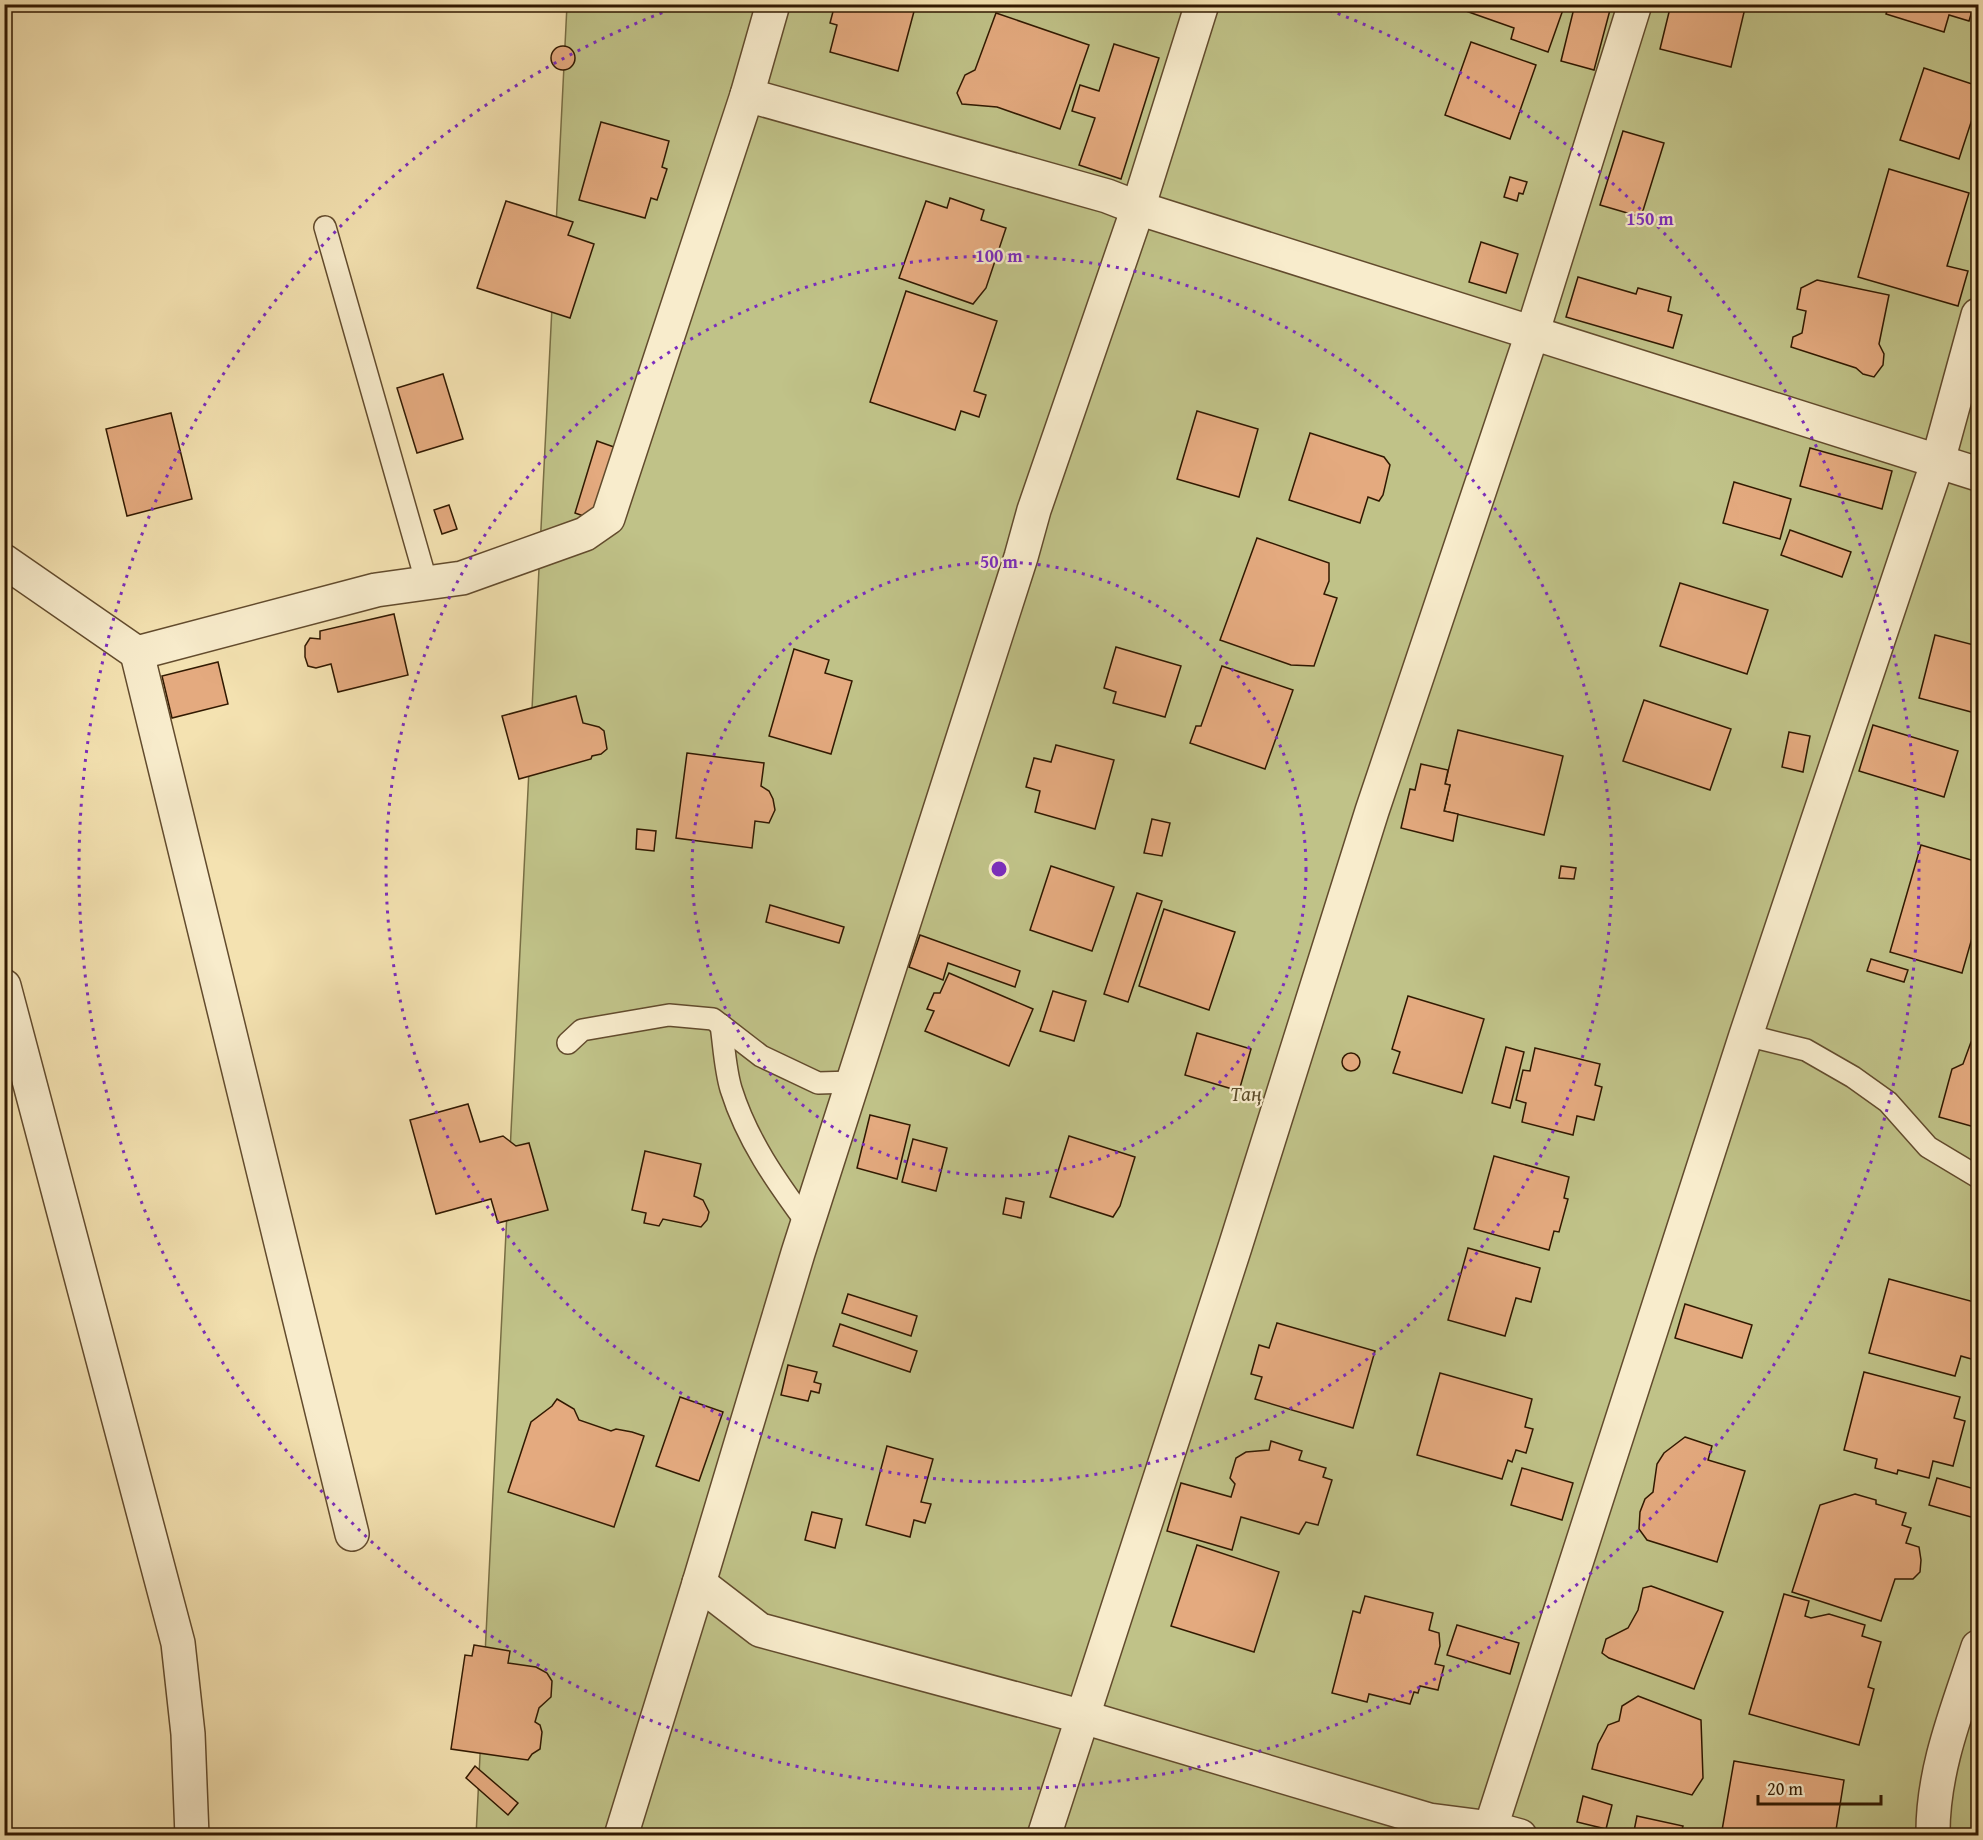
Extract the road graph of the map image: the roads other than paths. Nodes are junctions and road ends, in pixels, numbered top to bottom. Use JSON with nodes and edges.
{"nodes":[{"id":1,"x":773,"y":4,"type":"edge"},
{"id":2,"x":1202,"y":4,"type":"edge"},
{"id":3,"x":1635,"y":4,"type":"edge"},
{"id":4,"x":747,"y":95,"type":"junction"},
{"id":5,"x":1138,"y":208,"type":"junction"},
{"id":6,"x":326,"y":227,"type":"dead end"},
{"id":7,"x":1978,"y":315,"type":"edge"},
{"id":8,"x":1532,"y":334,"type":"junction"},
{"id":9,"x":1938,"y":461,"type":"junction"},
{"id":10,"x":1978,"y":474,"type":"edge"},
{"id":11,"x":4,"y":561,"type":"edge"},
{"id":12,"x":427,"y":584,"type":"junction"},
{"id":13,"x":137,"y":653,"type":"junction"},
{"id":14,"x":4,"y":986,"type":"edge"},
{"id":15,"x":721,"y":1024,"type":"junction"},
{"id":16,"x":1746,"y":1035,"type":"junction"},
{"id":17,"x":568,"y":1043,"type":"dead end"},
{"id":18,"x":853,"y":1082,"type":"junction"},
{"id":19,"x":1978,"y":1177,"type":"edge"},
{"id":20,"x":807,"y":1223,"type":"junction"},
{"id":21,"x":352,"y":1534,"type":"dead end"},
{"id":22,"x":699,"y":1583,"type":"junction"},
{"id":23,"x":1978,"y":1647,"type":"edge"},
{"id":24,"x":1083,"y":1717,"type":"junction"},
{"id":25,"x":1933,"y":1831,"type":"edge"},
{"id":26,"x":1500,"y":1833,"type":"edge"},
{"id":27,"x":192,"y":1836,"type":"edge"},
{"id":28,"x":621,"y":1836,"type":"edge"},
{"id":29,"x":1044,"y":1836,"type":"edge"}],
"edges":[{"from":1,"to":4,"type":"street"},
{"from":2,"to":5,"type":"street"},
{"from":3,"to":8,"type":"street"},
{"from":4,"to":5,"type":"street"},
{"from":4,"to":12,"type":"street"},
{"from":5,"to":8,"type":"street"},
{"from":5,"to":18,"type":"street"},
{"from":6,"to":12,"type":"lane"},
{"from":7,"to":9,"type":"street"},
{"from":8,"to":9,"type":"street"},
{"from":8,"to":24,"type":"street"},
{"from":9,"to":10,"type":"street"},
{"from":9,"to":16,"type":"street"},
{"from":11,"to":13,"type":"street"},
{"from":12,"to":13,"type":"street"},
{"from":13,"to":21,"type":"street"},
{"from":14,"to":27,"type":"street"},
{"from":15,"to":17,"type":"lane"},
{"from":15,"to":18,"type":"lane"},
{"from":15,"to":20,"type":"lane"},
{"from":16,"to":19,"type":"lane"},
{"from":16,"to":26,"type":"street"},
{"from":18,"to":20,"type":"street"},
{"from":20,"to":22,"type":"street"},
{"from":22,"to":24,"type":"street"},
{"from":22,"to":28,"type":"street"},
{"from":23,"to":25,"type":"street"},
{"from":24,"to":26,"type":"street"},
{"from":24,"to":29,"type":"street"}]}
